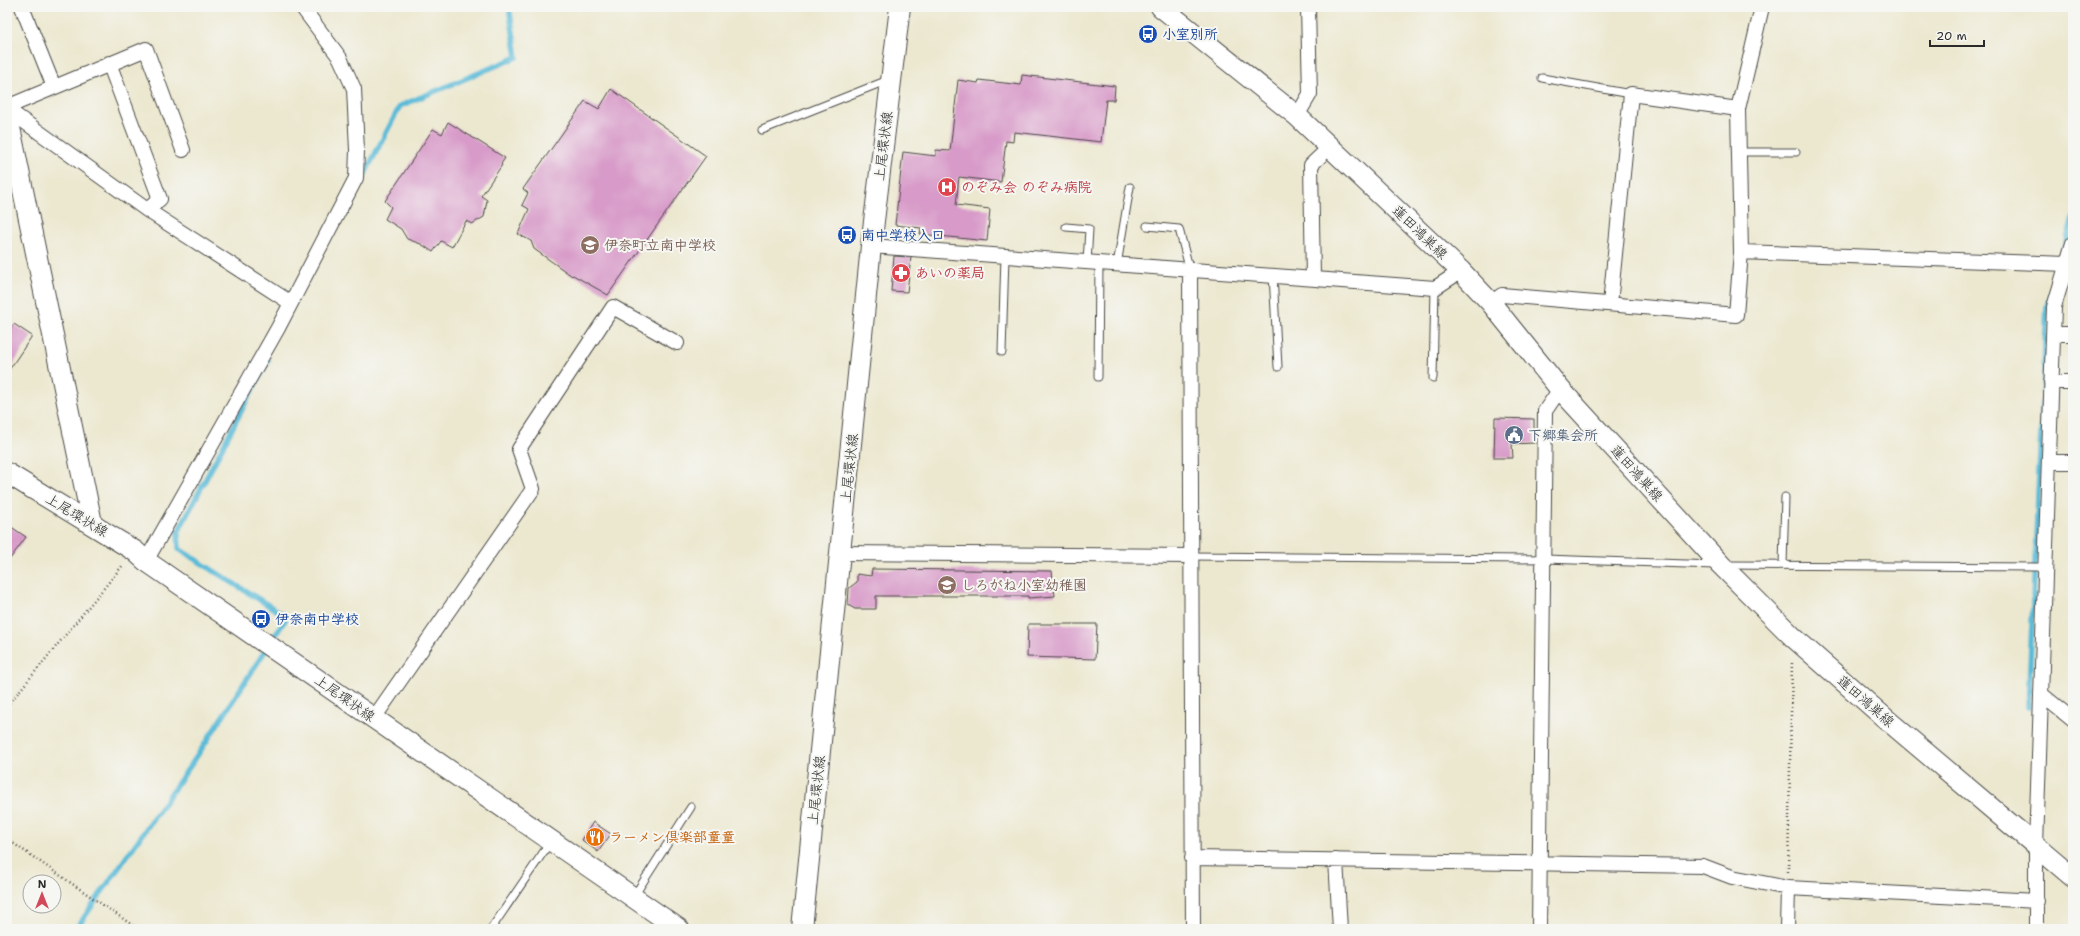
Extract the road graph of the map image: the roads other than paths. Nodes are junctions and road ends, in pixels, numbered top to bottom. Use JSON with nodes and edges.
{"nodes":[{"id":1,"x":22,"y":7,"type":"edge"},
{"id":2,"x":302,"y":7,"type":"edge"},
{"id":3,"x":900,"y":7,"type":"edge"},
{"id":4,"x":1160,"y":7,"type":"edge"},
{"id":5,"x":1308,"y":7,"type":"edge"},
{"id":6,"x":1762,"y":7,"type":"edge"},
{"id":7,"x":109,"y":63,"type":"junction"},
{"id":8,"x":1542,"y":78,"type":"dead end"},
{"id":9,"x":891,"y":79,"type":"junction"},
{"id":10,"x":54,"y":87,"type":"junction"},
{"id":11,"x":1632,"y":94,"type":"junction"},
{"id":12,"x":7,"y":108,"type":"edge"},
{"id":13,"x":1738,"y":109,"type":"junction"},
{"id":14,"x":7,"y":113,"type":"edge"},
{"id":15,"x":1297,"y":116,"type":"junction"},
{"id":16,"x":762,"y":130,"type":"dead end"},
{"id":17,"x":1331,"y":146,"type":"junction"},
{"id":18,"x":183,"y":150,"type":"dead end"},
{"id":19,"x":1739,"y":152,"type":"junction"},
{"id":20,"x":1796,"y":152,"type":"dead end"},
{"id":21,"x":1130,"y":187,"type":"dead end"},
{"id":22,"x":147,"y":210,"type":"junction"},
{"id":23,"x":1066,"y":226,"type":"dead end"},
{"id":24,"x":1147,"y":226,"type":"dead end"},
{"id":25,"x":2073,"y":243,"type":"edge"},
{"id":26,"x":871,"y":246,"type":"junction"},
{"id":27,"x":1741,"y":252,"type":"junction"},
{"id":28,"x":1005,"y":257,"type":"junction"},
{"id":29,"x":1093,"y":263,"type":"junction"},
{"id":30,"x":2066,"y":264,"type":"junction"},
{"id":31,"x":1117,"y":265,"type":"junction"},
{"id":32,"x":1190,"y":271,"type":"junction"},
{"id":33,"x":1462,"y":271,"type":"junction"},
{"id":34,"x":1273,"y":274,"type":"junction"},
{"id":35,"x":1313,"y":277,"type":"junction"},
{"id":36,"x":1435,"y":288,"type":"junction"},
{"id":37,"x":291,"y":303,"type":"junction"},
{"id":38,"x":1491,"y":303,"type":"junction"},
{"id":39,"x":1610,"y":304,"type":"junction"},
{"id":40,"x":2053,"y":334,"type":"junction"},
{"id":41,"x":2073,"y":334,"type":"edge"},
{"id":42,"x":677,"y":344,"type":"dead end"},
{"id":43,"x":1002,"y":352,"type":"dead end"},
{"id":44,"x":1278,"y":367,"type":"dead end"},
{"id":45,"x":1098,"y":377,"type":"dead end"},
{"id":46,"x":1433,"y":378,"type":"dead end"},
{"id":47,"x":2051,"y":382,"type":"junction"},
{"id":48,"x":2073,"y":382,"type":"edge"},
{"id":49,"x":1560,"y":388,"type":"junction"},
{"id":50,"x":2049,"y":462,"type":"junction"},
{"id":51,"x":2073,"y":462,"type":"edge"},
{"id":52,"x":7,"y":473,"type":"edge"},
{"id":53,"x":1785,"y":497,"type":"dead end"},
{"id":54,"x":92,"y":523,"type":"junction"},
{"id":55,"x":840,"y":553,"type":"junction"},
{"id":56,"x":141,"y":556,"type":"junction"},
{"id":57,"x":1191,"y":556,"type":"junction"},
{"id":58,"x":1545,"y":559,"type":"junction"},
{"id":59,"x":1783,"y":564,"type":"junction"},
{"id":60,"x":1721,"y":565,"type":"junction"},
{"id":61,"x":2045,"y":567,"type":"junction"},
{"id":62,"x":2041,"y":694,"type":"junction"},
{"id":63,"x":374,"y":718,"type":"junction"},
{"id":64,"x":2073,"y":720,"type":"edge"},
{"id":65,"x":691,"y":807,"type":"dead end"},
{"id":66,"x":551,"y":841,"type":"junction"},
{"id":67,"x":2036,"y":846,"type":"junction"},
{"id":68,"x":1192,"y":858,"type":"junction"},
{"id":69,"x":1336,"y":860,"type":"junction"},
{"id":70,"x":1540,"y":863,"type":"junction"},
{"id":71,"x":2073,"y":877,"type":"edge"},
{"id":72,"x":1788,"y":888,"type":"junction"},
{"id":73,"x":633,"y":898,"type":"junction"},
{"id":74,"x":2037,"y":901,"type":"junction"},
{"id":75,"x":491,"y":929,"type":"edge"},
{"id":76,"x":678,"y":929,"type":"edge"},
{"id":77,"x":802,"y":929,"type":"edge"},
{"id":78,"x":1194,"y":929,"type":"edge"},
{"id":79,"x":1340,"y":929,"type":"edge"},
{"id":80,"x":1539,"y":929,"type":"edge"},
{"id":81,"x":1787,"y":929,"type":"edge"},
{"id":82,"x":2036,"y":929,"type":"edge"}],
"edges":[{"from":1,"to":10,"type":"street"},
{"from":2,"to":37,"type":"street"},
{"from":3,"to":9,"type":"main road","name":"上尾環状線"},
{"from":4,"to":15,"type":"main road","name":"蓮田鴻巣線"},
{"from":5,"to":15,"type":"street"},
{"from":6,"to":13,"type":"street"},
{"from":7,"to":10,"type":"street"},
{"from":7,"to":18,"type":"street"},
{"from":7,"to":22,"type":"street"},
{"from":8,"to":11,"type":"lane"},
{"from":9,"to":16,"type":"lane"},
{"from":9,"to":26,"type":"main road","name":"上尾環状線"},
{"from":10,"to":12,"type":"street"},
{"from":11,"to":13,"type":"street"},
{"from":11,"to":39,"type":"street"},
{"from":12,"to":22,"type":"street"},
{"from":13,"to":19,"type":"street"},
{"from":14,"to":54,"type":"main road"},
{"from":15,"to":17,"type":"main road","name":"蓮田鴻巣線"},
{"from":17,"to":33,"type":"main road","name":"蓮田鴻巣線"},
{"from":17,"to":35,"type":"street"},
{"from":19,"to":20,"type":"lane"},
{"from":19,"to":27,"type":"street"},
{"from":21,"to":31,"type":"lane"},
{"from":22,"to":37,"type":"street"},
{"from":23,"to":29,"type":"lane"},
{"from":24,"to":32,"type":"lane"},
{"from":25,"to":30,"type":"street"},
{"from":26,"to":28,"type":"street"},
{"from":26,"to":55,"type":"main road","name":"上尾環状線"},
{"from":27,"to":30,"type":"street"},
{"from":27,"to":39,"type":"street"},
{"from":28,"to":29,"type":"street"},
{"from":28,"to":43,"type":"lane"},
{"from":29,"to":31,"type":"street"},
{"from":29,"to":45,"type":"lane"},
{"from":30,"to":40,"type":"street"},
{"from":31,"to":32,"type":"street"},
{"from":32,"to":34,"type":"street"},
{"from":32,"to":57,"type":"street"},
{"from":33,"to":36,"type":"street"},
{"from":33,"to":38,"type":"main road","name":"蓮田鴻巣線"},
{"from":34,"to":35,"type":"street"},
{"from":34,"to":44,"type":"lane"},
{"from":35,"to":36,"type":"street"},
{"from":36,"to":46,"type":"lane"},
{"from":37,"to":56,"type":"street"},
{"from":38,"to":39,"type":"street"},
{"from":38,"to":49,"type":"main road","name":"蓮田鴻巣線"},
{"from":40,"to":41,"type":"street"},
{"from":40,"to":47,"type":"street"},
{"from":42,"to":63,"type":"street"},
{"from":47,"to":48,"type":"street"},
{"from":47,"to":50,"type":"street"},
{"from":49,"to":58,"type":"street"},
{"from":49,"to":60,"type":"main road","name":"蓮田鴻巣線"},
{"from":50,"to":51,"type":"street"},
{"from":50,"to":61,"type":"street"},
{"from":52,"to":54,"type":"main road","name":"上尾環状線"},
{"from":53,"to":59,"type":"lane"},
{"from":54,"to":56,"type":"main road","name":"上尾環状線"},
{"from":55,"to":57,"type":"street"},
{"from":55,"to":77,"type":"main road","name":"上尾環状線"},
{"from":56,"to":63,"type":"main road","name":"上尾環状線"},
{"from":57,"to":58,"type":"lane"},
{"from":57,"to":68,"type":"street"},
{"from":58,"to":60,"type":"lane"},
{"from":58,"to":70,"type":"street"},
{"from":59,"to":60,"type":"lane"},
{"from":59,"to":61,"type":"lane"},
{"from":60,"to":67,"type":"main road","name":"蓮田鴻巣線"},
{"from":61,"to":62,"type":"street"},
{"from":62,"to":64,"type":"street"},
{"from":62,"to":67,"type":"street"},
{"from":63,"to":66,"type":"main road","name":"上尾環状線"},
{"from":65,"to":73,"type":"lane"},
{"from":66,"to":73,"type":"main road","name":"上尾環状線"},
{"from":66,"to":75,"type":"lane"},
{"from":67,"to":71,"type":"main road","name":"蓮田鴻巣線"},
{"from":67,"to":74,"type":"street"},
{"from":68,"to":69,"type":"street"},
{"from":68,"to":78,"type":"street"},
{"from":69,"to":70,"type":"street"},
{"from":69,"to":79,"type":"street"},
{"from":70,"to":72,"type":"street"},
{"from":70,"to":80,"type":"street"},
{"from":72,"to":74,"type":"street"},
{"from":72,"to":81,"type":"street"},
{"from":73,"to":76,"type":"main road","name":"上尾環状線"},
{"from":74,"to":82,"type":"street"}]}
